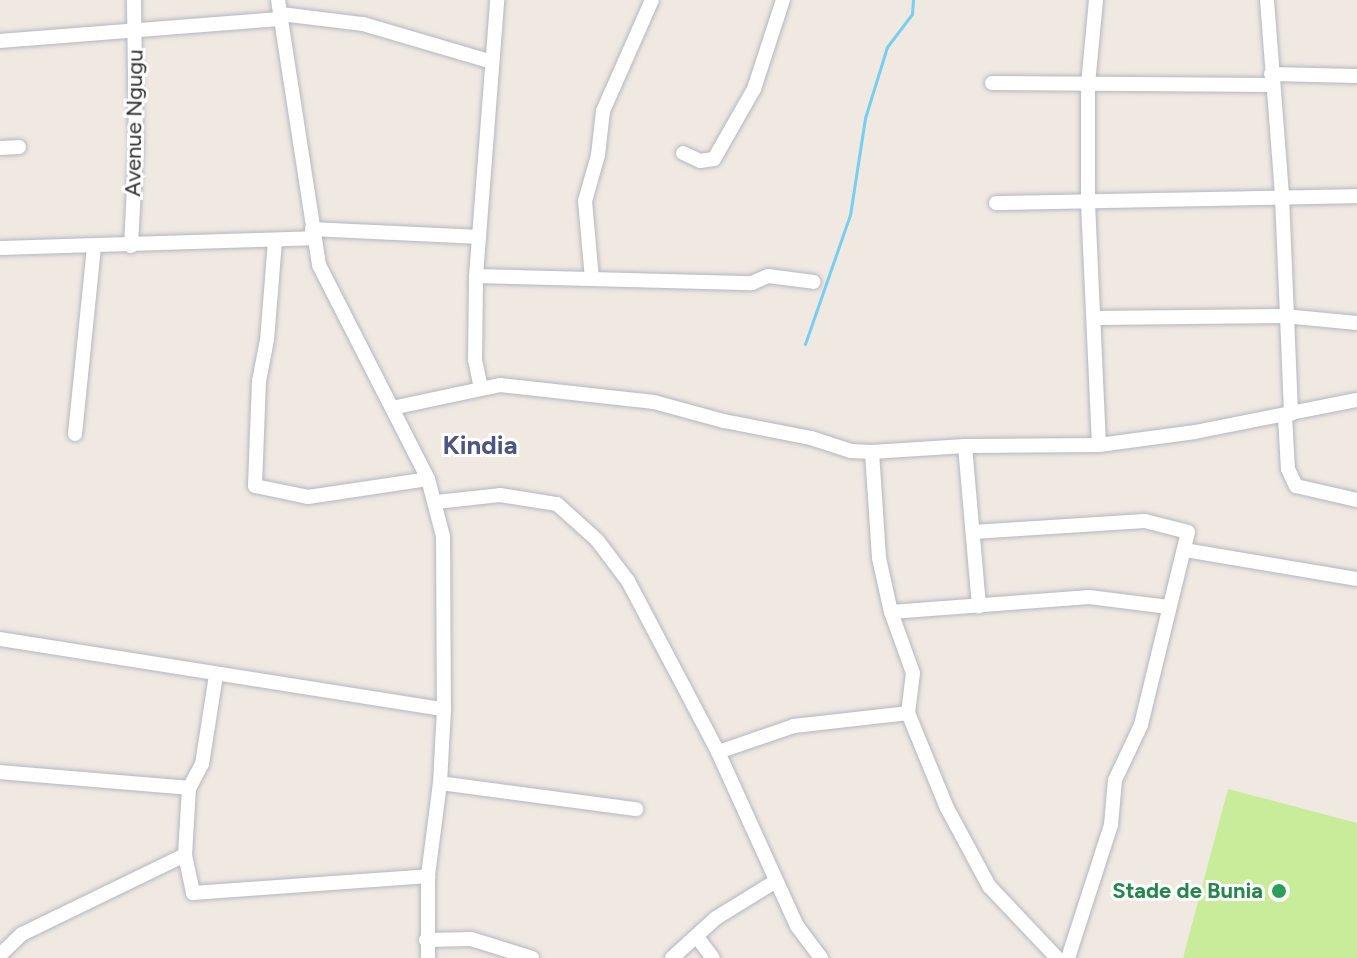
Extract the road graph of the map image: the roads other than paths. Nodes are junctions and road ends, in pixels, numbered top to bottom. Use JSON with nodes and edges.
{"nodes":[{"id":1,"x":134,"y":0,"type":"edge"},
{"id":2,"x":497,"y":0,"type":"edge"},
{"id":3,"x":652,"y":0,"type":"edge"},
{"id":4,"x":783,"y":0,"type":"edge"},
{"id":5,"x":1096,"y":0,"type":"edge"},
{"id":6,"x":1267,"y":0,"type":"edge"},
{"id":7,"x":280,"y":11,"type":"edge"},
{"id":8,"x":135,"y":33,"type":"junction"},
{"id":9,"x":0,"y":41,"type":"edge"},
{"id":10,"x":492,"y":62,"type":"junction"},
{"id":11,"x":1357,"y":76,"type":"edge"},
{"id":12,"x":1271,"y":80,"type":"junction"},
{"id":13,"x":992,"y":83,"type":"dead end"},
{"id":14,"x":1088,"y":85,"type":"junction"},
{"id":15,"x":19,"y":147,"type":"dead end"},
{"id":16,"x":0,"y":148,"type":"edge"},
{"id":17,"x":683,"y":153,"type":"dead end"},
{"id":18,"x":1357,"y":196,"type":"edge"},
{"id":19,"x":1282,"y":197,"type":"junction"},
{"id":20,"x":996,"y":203,"type":"dead end"},
{"id":21,"x":1088,"y":203,"type":"junction"},
{"id":22,"x":313,"y":234,"type":"junction"},
{"id":23,"x":479,"y":237,"type":"junction"},
{"id":24,"x":275,"y":241,"type":"junction"},
{"id":25,"x":131,"y":246,"type":"junction"},
{"id":26,"x":94,"y":247,"type":"junction"},
{"id":27,"x":0,"y":248,"type":"edge"},
{"id":28,"x":476,"y":276,"type":"junction"},
{"id":29,"x":592,"y":279,"type":"junction"},
{"id":30,"x":814,"y":282,"type":"dead end"},
{"id":31,"x":1284,"y":316,"type":"junction"},
{"id":32,"x":1094,"y":318,"type":"junction"},
{"id":33,"x":1357,"y":323,"type":"edge"},
{"id":34,"x":481,"y":388,"type":"junction"},
{"id":35,"x":1357,"y":400,"type":"edge"},
{"id":36,"x":392,"y":408,"type":"junction"},
{"id":37,"x":1288,"y":415,"type":"junction"},
{"id":38,"x":75,"y":434,"type":"dead end"},
{"id":39,"x":1099,"y":445,"type":"junction"},
{"id":40,"x":965,"y":446,"type":"junction"},
{"id":41,"x":872,"y":452,"type":"junction"},
{"id":42,"x":428,"y":479,"type":"junction"},
{"id":43,"x":1357,"y":500,"type":"edge"},
{"id":44,"x":436,"y":502,"type":"junction"},
{"id":45,"x":973,"y":532,"type":"junction"},
{"id":46,"x":1185,"y":550,"type":"junction"},
{"id":47,"x":1357,"y":579,"type":"edge"},
{"id":48,"x":979,"y":606,"type":"junction"},
{"id":49,"x":1168,"y":607,"type":"junction"},
{"id":50,"x":891,"y":612,"type":"junction"},
{"id":51,"x":0,"y":639,"type":"edge"},
{"id":52,"x":216,"y":675,"type":"junction"},
{"id":53,"x":444,"y":709,"type":"junction"},
{"id":54,"x":908,"y":713,"type":"junction"},
{"id":55,"x":718,"y":752,"type":"junction"},
{"id":56,"x":0,"y":772,"type":"edge"},
{"id":57,"x":440,"y":783,"type":"junction"},
{"id":58,"x":189,"y":788,"type":"junction"},
{"id":59,"x":636,"y":809,"type":"dead end"},
{"id":60,"x":185,"y":855,"type":"junction"},
{"id":61,"x":428,"y":876,"type":"junction"},
{"id":62,"x":776,"y":881,"type":"junction"},
{"id":63,"x":697,"y":937,"type":"junction"},
{"id":64,"x":426,"y":940,"type":"junction"},
{"id":65,"x":0,"y":955,"type":"edge"},
{"id":66,"x":428,"y":958,"type":"edge"},
{"id":67,"x":532,"y":958,"type":"edge"},
{"id":68,"x":672,"y":958,"type":"edge"},
{"id":69,"x":713,"y":958,"type":"edge"},
{"id":70,"x":821,"y":958,"type":"edge"},
{"id":71,"x":1057,"y":958,"type":"edge"},
{"id":72,"x":1068,"y":958,"type":"edge"}],
"edges":[{"from":1,"to":8,"type":"street","name":"Avenue Ngugu"},
{"from":2,"to":10,"type":"street"},
{"from":3,"to":29,"type":"street"},
{"from":4,"to":17,"type":"street"},
{"from":5,"to":14,"type":"street"},
{"from":6,"to":12,"type":"street"},
{"from":7,"to":8,"type":"street"},
{"from":7,"to":10,"type":"street"},
{"from":7,"to":22,"type":"street"},
{"from":8,"to":9,"type":"street"},
{"from":8,"to":25,"type":"street","name":"Avenue Ngugu"},
{"from":10,"to":23,"type":"street"},
{"from":11,"to":12,"type":"street"},
{"from":12,"to":14,"type":"street"},
{"from":12,"to":19,"type":"street"},
{"from":13,"to":14,"type":"street"},
{"from":14,"to":21,"type":"street"},
{"from":15,"to":16,"type":"street"},
{"from":18,"to":19,"type":"street"},
{"from":19,"to":21,"type":"street"},
{"from":19,"to":31,"type":"street"},
{"from":20,"to":21,"type":"street"},
{"from":21,"to":32,"type":"street"},
{"from":22,"to":23,"type":"street"},
{"from":22,"to":24,"type":"street"},
{"from":22,"to":36,"type":"street"},
{"from":23,"to":28,"type":"street"},
{"from":24,"to":25,"type":"street"},
{"from":24,"to":42,"type":"street"},
{"from":25,"to":26,"type":"street"},
{"from":26,"to":27,"type":"street"},
{"from":26,"to":38,"type":"street"},
{"from":28,"to":29,"type":"street"},
{"from":28,"to":34,"type":"street"},
{"from":29,"to":30,"type":"street"},
{"from":31,"to":32,"type":"street"},
{"from":31,"to":33,"type":"street"},
{"from":31,"to":37,"type":"street"},
{"from":32,"to":39,"type":"street"},
{"from":34,"to":36,"type":"street"},
{"from":34,"to":41,"type":"street"},
{"from":35,"to":37,"type":"street"},
{"from":36,"to":42,"type":"street"},
{"from":37,"to":39,"type":"street"},
{"from":37,"to":43,"type":"street"},
{"from":39,"to":40,"type":"street"},
{"from":40,"to":41,"type":"street"},
{"from":40,"to":45,"type":"street"},
{"from":41,"to":50,"type":"street"},
{"from":42,"to":44,"type":"street"},
{"from":44,"to":53,"type":"street"},
{"from":44,"to":55,"type":"street"},
{"from":45,"to":46,"type":"street"},
{"from":45,"to":48,"type":"street"},
{"from":46,"to":47,"type":"street"},
{"from":46,"to":49,"type":"street"},
{"from":48,"to":49,"type":"street"},
{"from":48,"to":50,"type":"street"},
{"from":49,"to":72,"type":"street"},
{"from":50,"to":54,"type":"street"},
{"from":51,"to":52,"type":"street"},
{"from":52,"to":53,"type":"street"},
{"from":52,"to":58,"type":"street"},
{"from":53,"to":57,"type":"street"},
{"from":54,"to":55,"type":"street"},
{"from":54,"to":71,"type":"street"},
{"from":55,"to":62,"type":"street"},
{"from":56,"to":58,"type":"street"},
{"from":57,"to":59,"type":"street"},
{"from":57,"to":61,"type":"street"},
{"from":58,"to":60,"type":"street"},
{"from":60,"to":61,"type":"street"},
{"from":60,"to":65,"type":"street"},
{"from":61,"to":64,"type":"street"},
{"from":62,"to":63,"type":"street"},
{"from":62,"to":70,"type":"street"},
{"from":63,"to":68,"type":"street"},
{"from":63,"to":69,"type":"street"},
{"from":64,"to":66,"type":"street"},
{"from":64,"to":67,"type":"street"}]}
